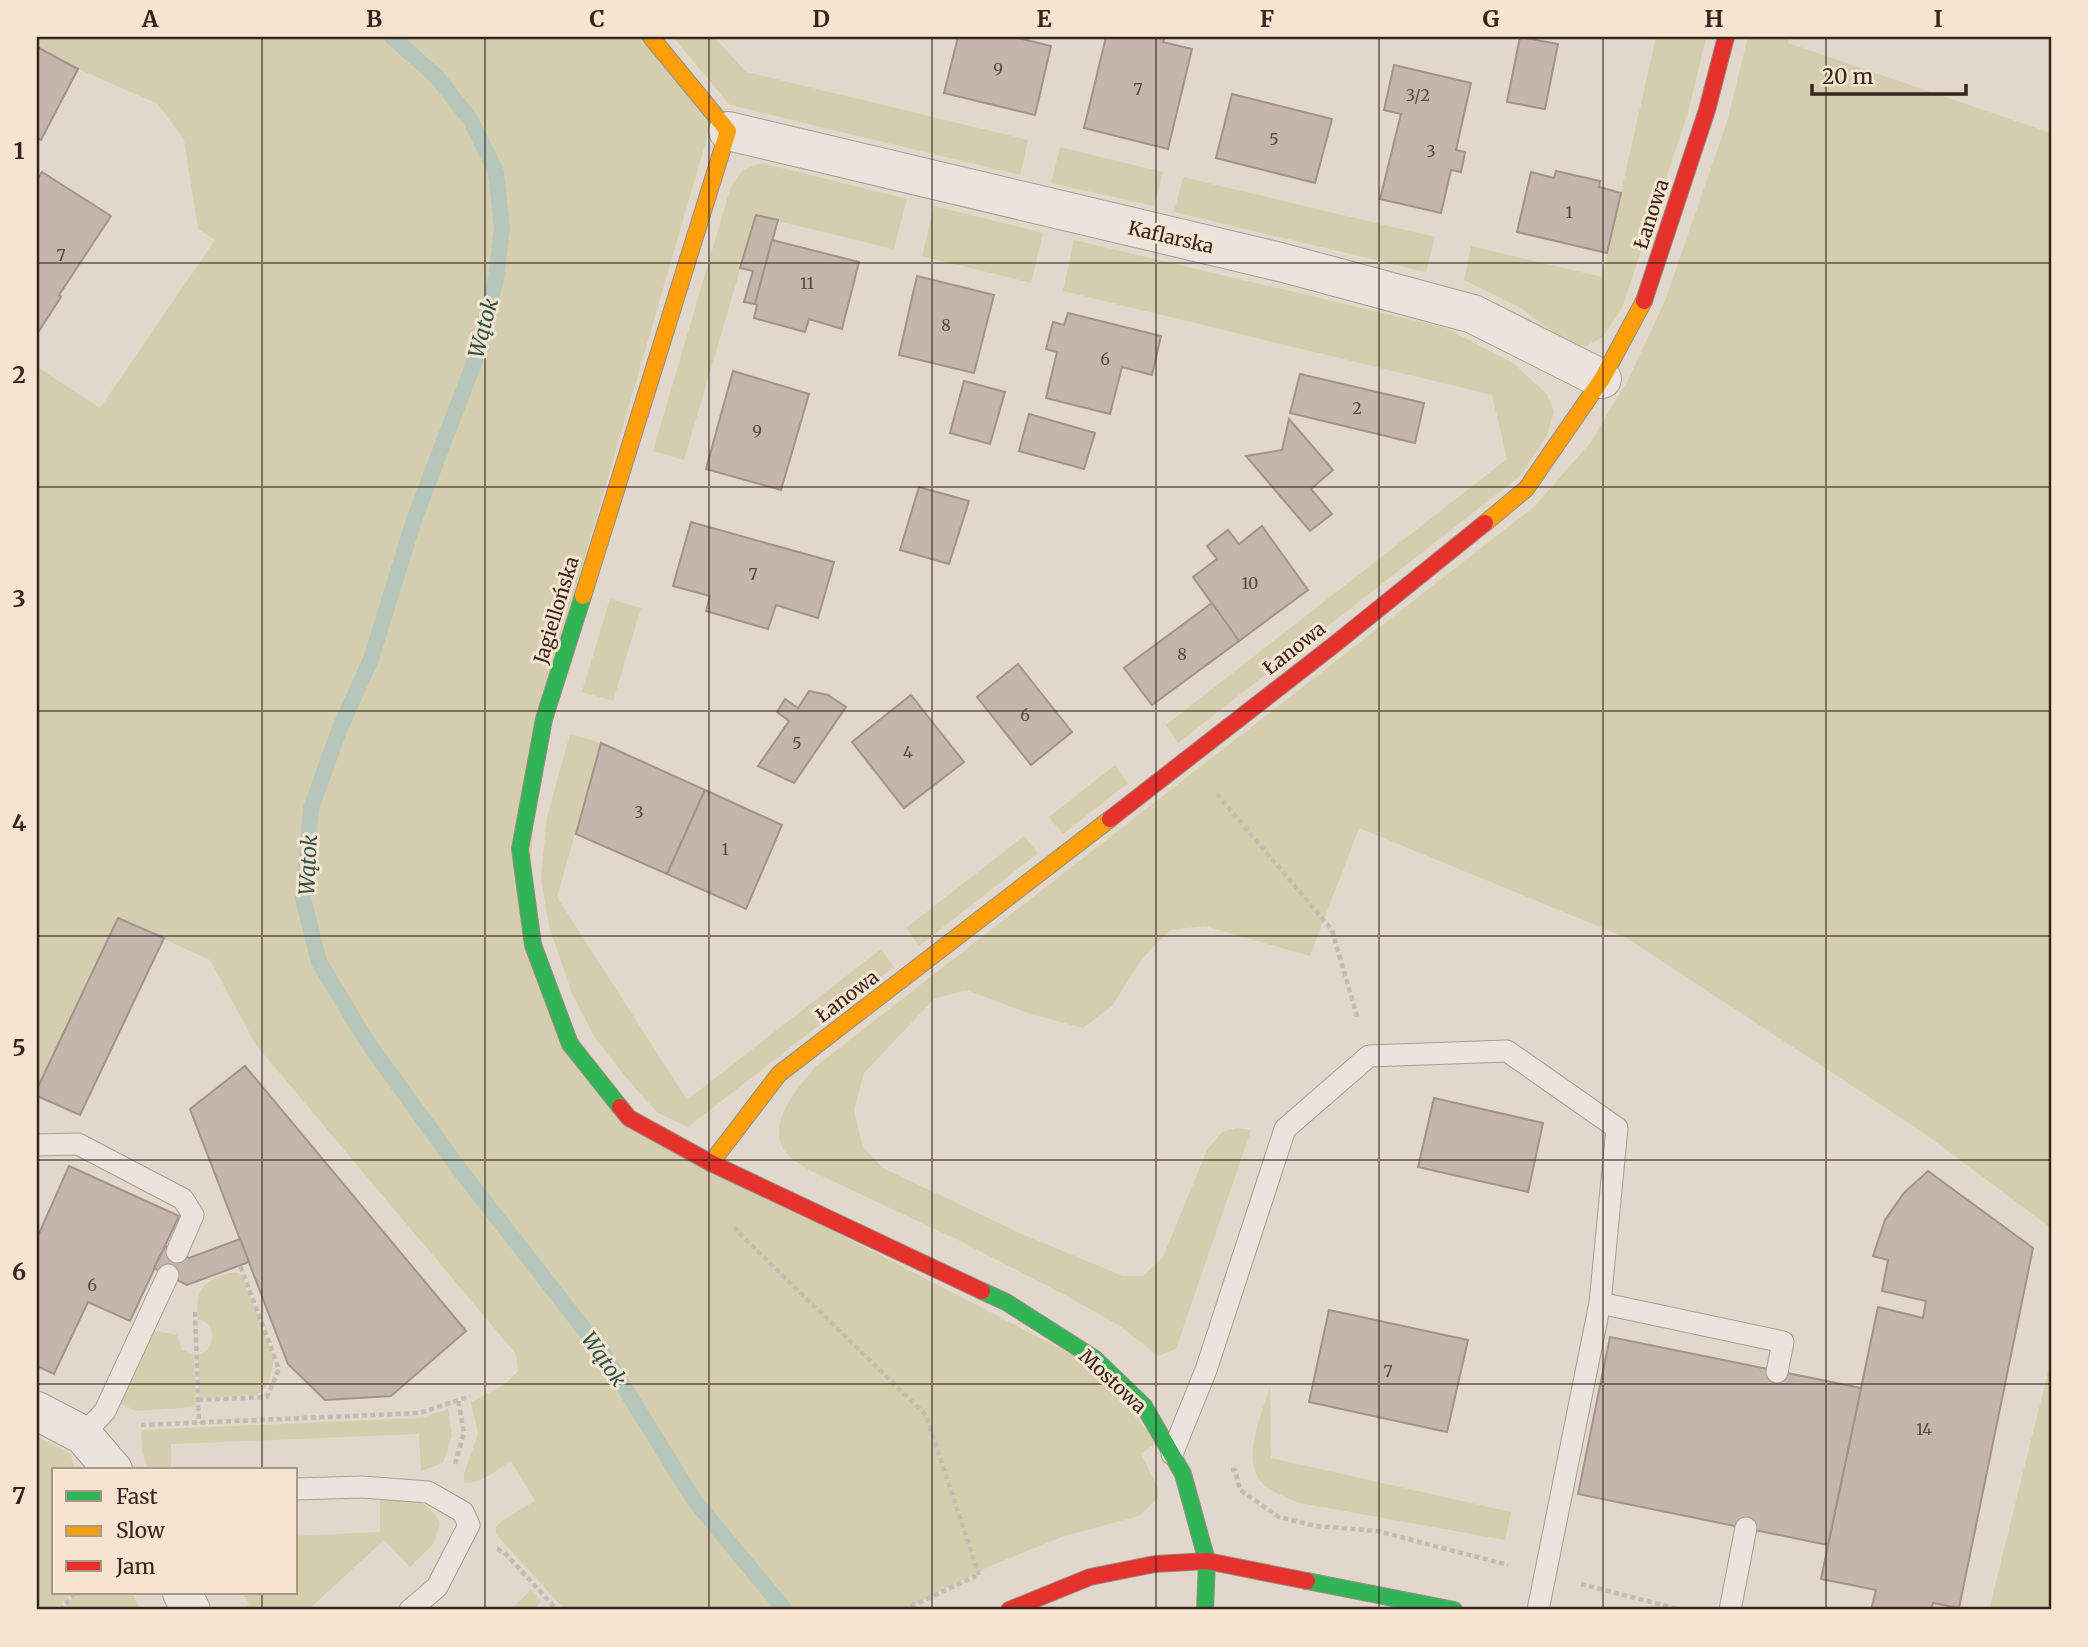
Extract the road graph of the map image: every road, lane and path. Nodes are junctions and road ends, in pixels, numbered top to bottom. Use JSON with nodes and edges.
{"nodes":[{"id":1,"x":651,"y":37,"type":"edge"},
{"id":2,"x":1726,"y":37,"type":"edge"},
{"id":3,"x":728,"y":131,"type":"junction"},
{"id":4,"x":1602,"y":379,"type":"junction"},
{"id":5,"x":1188,"y":758,"type":"junction"},
{"id":6,"x":1368,"y":1056,"type":"junction"},
{"id":7,"x":37,"y":1145,"type":"edge"},
{"id":8,"x":711,"y":1163,"type":"junction"},
{"id":9,"x":177,"y":1252,"type":"dead end"},
{"id":10,"x":240,"y":1265,"type":"dead end"},
{"id":11,"x":168,"y":1275,"type":"dead end"},
{"id":12,"x":1600,"y":1303,"type":"junction"},
{"id":13,"x":195,"y":1310,"type":"dead end"},
{"id":14,"x":1777,"y":1372,"type":"dead end"},
{"id":15,"x":470,"y":1396,"type":"dead end"},
{"id":16,"x":198,"y":1400,"type":"junction"},
{"id":17,"x":458,"y":1400,"type":"junction"},
{"id":18,"x":37,"y":1411,"type":"edge"},
{"id":19,"x":94,"y":1423,"type":"junction"},
{"id":20,"x":200,"y":1423,"type":"junction"},
{"id":21,"x":1172,"y":1454,"type":"junction"},
{"id":22,"x":112,"y":1468,"type":"edge"},
{"id":23,"x":298,"y":1489,"type":"edge"},
{"id":24,"x":439,"y":1498,"type":"junction"},
{"id":25,"x":1746,"y":1528,"type":"dead end"},
{"id":26,"x":504,"y":1552,"type":"dead end"},
{"id":27,"x":1207,"y":1561,"type":"junction"},
{"id":28,"x":979,"y":1575,"type":"dead end"},
{"id":29,"x":74,"y":1594,"type":"edge"},
{"id":30,"x":183,"y":1594,"type":"edge"},
{"id":31,"x":60,"y":1610,"type":"edge"},
{"id":32,"x":191,"y":1610,"type":"edge"},
{"id":33,"x":410,"y":1610,"type":"edge"},
{"id":34,"x":557,"y":1610,"type":"edge"},
{"id":35,"x":1009,"y":1610,"type":"edge"},
{"id":36,"x":1205,"y":1610,"type":"edge"},
{"id":37,"x":1454,"y":1610,"type":"edge"},
{"id":38,"x":1538,"y":1610,"type":"edge"},
{"id":39,"x":1730,"y":1610,"type":"edge"}],
"edges":[{"from":1,"to":3,"type":"street"},
{"from":2,"to":4,"type":"street","name":"Łanowa"},
{"from":3,"to":4,"type":"street","name":"Kaflarska"},
{"from":3,"to":8,"type":"street","name":"Jagiellońska"},
{"from":4,"to":5,"type":"street","name":"Łanowa"},
{"from":5,"to":6,"type":"path"},
{"from":5,"to":8,"type":"street","name":"Łanowa"},
{"from":6,"to":12,"type":"lane"},
{"from":6,"to":21,"type":"lane"},
{"from":7,"to":9,"type":"lane"},
{"from":8,"to":21,"type":"street","name":"Mostowa"},
{"from":8,"to":28,"type":"path"},
{"from":10,"to":16,"type":"path"},
{"from":11,"to":19,"type":"lane"},
{"from":12,"to":14,"type":"lane"},
{"from":12,"to":38,"type":"lane"},
{"from":13,"to":16,"type":"path"},
{"from":15,"to":17,"type":"path"},
{"from":16,"to":20,"type":"path"},
{"from":17,"to":20,"type":"path"},
{"from":17,"to":24,"type":"path"},
{"from":18,"to":19,"type":"street"},
{"from":19,"to":20,"type":"path"},
{"from":19,"to":22,"type":"street"},
{"from":21,"to":27,"type":"street","name":"Mostowa"},
{"from":23,"to":24,"type":"lane"},
{"from":24,"to":33,"type":"lane"},
{"from":25,"to":39,"type":"lane"},
{"from":26,"to":34,"type":"path"},
{"from":27,"to":35,"type":"street"},
{"from":27,"to":36,"type":"street","name":"Mostowa"},
{"from":27,"to":37,"type":"street"},
{"from":29,"to":31,"type":"path"},
{"from":30,"to":32,"type":"street"}]}
